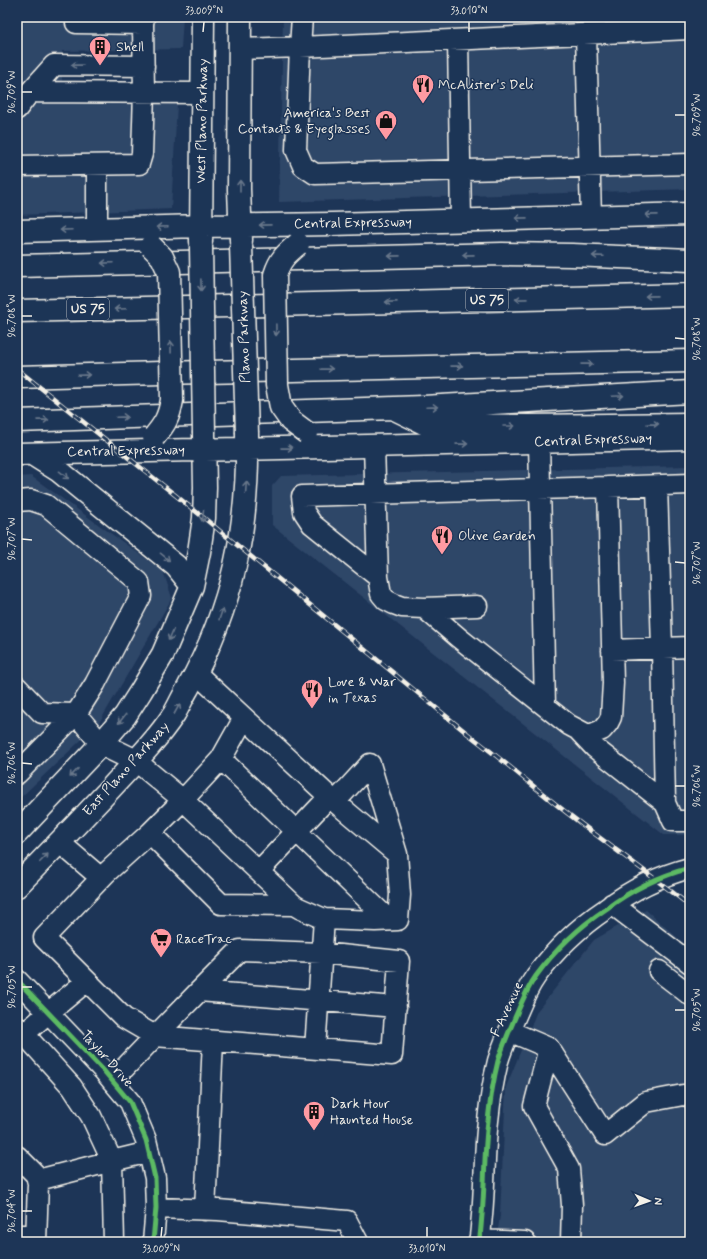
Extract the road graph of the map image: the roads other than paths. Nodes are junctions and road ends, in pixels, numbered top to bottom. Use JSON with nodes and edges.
{"nodes":[{"id":1,"x":76,"y":17,"type":"edge"},
{"id":2,"x":203,"y":17,"type":"edge"},
{"id":3,"x":240,"y":17,"type":"edge"},
{"id":4,"x":302,"y":17,"type":"edge"},
{"id":5,"x":144,"y":21,"type":"edge"},
{"id":6,"x":690,"y":29,"type":"edge"},
{"id":7,"x":586,"y":34,"type":"junction"},
{"id":8,"x":458,"y":40,"type":"junction"},
{"id":9,"x":300,"y":47,"type":"junction"},
{"id":10,"x":240,"y":49,"type":"junction"},
{"id":11,"x":144,"y":66,"type":"junction"},
{"id":12,"x":30,"y":92,"type":"junction"},
{"id":13,"x":144,"y":93,"type":"junction"},
{"id":14,"x":202,"y":93,"type":"junction"},
{"id":15,"x":17,"y":109,"type":"edge"},
{"id":16,"x":690,"y":164,"type":"edge"},
{"id":17,"x":97,"y":165,"type":"junction"},
{"id":18,"x":17,"y":166,"type":"edge"},
{"id":19,"x":589,"y":166,"type":"junction"},
{"id":20,"x":460,"y":170,"type":"junction"},
{"id":21,"x":690,"y":214,"type":"edge"},
{"id":22,"x":591,"y":217,"type":"junction"},
{"id":23,"x":461,"y":220,"type":"junction"},
{"id":24,"x":332,"y":224,"type":"junction"},
{"id":25,"x":101,"y":229,"type":"junction"},
{"id":26,"x":17,"y":231,"type":"edge"},
{"id":27,"x":241,"y":235,"type":"junction"},
{"id":28,"x":201,"y":236,"type":"junction"},
{"id":29,"x":690,"y":260,"type":"edge"},
{"id":30,"x":17,"y":266,"type":"edge"},
{"id":31,"x":690,"y":295,"type":"edge"},
{"id":32,"x":17,"y":311,"type":"edge"},
{"id":33,"x":690,"y":362,"type":"edge"},
{"id":34,"x":17,"y":377,"type":"edge"},
{"id":35,"x":690,"y":392,"type":"edge"},
{"id":36,"x":394,"y":408,"type":"junction"},
{"id":37,"x":17,"y":421,"type":"edge"},
{"id":38,"x":690,"y":424,"type":"edge"},
{"id":39,"x":690,"y":438,"type":"edge"},
{"id":40,"x":204,"y":441,"type":"junction"},
{"id":41,"x":248,"y":441,"type":"junction"},
{"id":42,"x":540,"y":442,"type":"junction"},
{"id":43,"x":147,"y":444,"type":"junction"},
{"id":44,"x":374,"y":446,"type":"junction"},
{"id":45,"x":342,"y":447,"type":"junction"},
{"id":46,"x":24,"y":454,"type":"edge"},
{"id":47,"x":690,"y":484,"type":"edge"},
{"id":48,"x":657,"y":486,"type":"junction"},
{"id":49,"x":608,"y":487,"type":"junction"},
{"id":50,"x":540,"y":489,"type":"junction"},
{"id":51,"x":376,"y":493,"type":"junction"},
{"id":52,"x":17,"y":501,"type":"edge"},
{"id":53,"x":378,"y":577,"type":"junction"},
{"id":54,"x":192,"y":586,"type":"junction"},
{"id":55,"x":477,"y":606,"type":"dead end"},
{"id":56,"x":424,"y":608,"type":"junction"},
{"id":57,"x":690,"y":647,"type":"edge"},
{"id":58,"x":662,"y":648,"type":"junction"},
{"id":59,"x":612,"y":650,"type":"junction"},
{"id":60,"x":196,"y":674,"type":"junction"},
{"id":61,"x":17,"y":687,"type":"edge"},
{"id":62,"x":545,"y":706,"type":"junction"},
{"id":63,"x":76,"y":714,"type":"junction"},
{"id":64,"x":244,"y":718,"type":"junction"},
{"id":65,"x":578,"y":730,"type":"junction"},
{"id":66,"x":101,"y":744,"type":"junction"},
{"id":67,"x":221,"y":759,"type":"junction"},
{"id":68,"x":136,"y":761,"type":"junction"},
{"id":69,"x":17,"y":774,"type":"edge"},
{"id":70,"x":332,"y":799,"type":"junction"},
{"id":71,"x":183,"y":800,"type":"junction"},
{"id":72,"x":665,"y":803,"type":"junction"},
{"id":73,"x":690,"y":821,"type":"edge"},
{"id":74,"x":297,"y":831,"type":"junction"},
{"id":75,"x":17,"y":833,"type":"edge"},
{"id":76,"x":150,"y":833,"type":"junction"},
{"id":77,"x":59,"y":842,"type":"junction"},
{"id":78,"x":396,"y":854,"type":"junction"},
{"id":79,"x":690,"y":868,"type":"edge"},
{"id":80,"x":259,"y":871,"type":"junction"},
{"id":81,"x":101,"y":878,"type":"junction"},
{"id":82,"x":17,"y":886,"type":"edge"},
{"id":83,"x":612,"y":904,"type":"junction"},
{"id":84,"x":294,"y":905,"type":"junction"},
{"id":85,"x":324,"y":919,"type":"junction"},
{"id":86,"x":389,"y":920,"type":"junction"},
{"id":87,"x":321,"y":953,"type":"junction"},
{"id":88,"x":690,"y":963,"type":"edge"},
{"id":89,"x":659,"y":971,"type":"dead end"},
{"id":90,"x":17,"y":980,"type":"edge"},
{"id":91,"x":88,"y":981,"type":"junction"},
{"id":92,"x":199,"y":991,"type":"junction"},
{"id":93,"x":690,"y":995,"type":"edge"},
{"id":94,"x":318,"y":1000,"type":"junction"},
{"id":95,"x":396,"y":1007,"type":"junction"},
{"id":96,"x":48,"y":1013,"type":"junction"},
{"id":97,"x":21,"y":1030,"type":"edge"},
{"id":98,"x":509,"y":1031,"type":"junction"},
{"id":99,"x":155,"y":1036,"type":"junction"},
{"id":100,"x":213,"y":1041,"type":"junction"},
{"id":101,"x":549,"y":1048,"type":"junction"},
{"id":102,"x":315,"y":1049,"type":"junction"},
{"id":103,"x":112,"y":1081,"type":"junction"},
{"id":104,"x":690,"y":1097,"type":"edge"},
{"id":105,"x":149,"y":1152,"type":"junction"},
{"id":106,"x":17,"y":1156,"type":"edge"},
{"id":107,"x":112,"y":1162,"type":"junction"},
{"id":108,"x":38,"y":1180,"type":"junction"},
{"id":109,"x":156,"y":1208,"type":"junction"},
{"id":110,"x":205,"y":1210,"type":"junction"},
{"id":111,"x":30,"y":1237,"type":"edge"},
{"id":112,"x":479,"y":1241,"type":"edge"},
{"id":113,"x":114,"y":1242,"type":"edge"},
{"id":114,"x":153,"y":1242,"type":"edge"},
{"id":115,"x":358,"y":1242,"type":"edge"},
{"id":116,"x":525,"y":1242,"type":"edge"},
{"id":117,"x":571,"y":1242,"type":"edge"}],
"edges":[{"from":1,"to":5,"type":"street"},
{"from":2,"to":14,"type":"main road","name":"West Plano Parkway"},
{"from":3,"to":10,"type":"main road"},
{"from":4,"to":9,"type":"street"},
{"from":5,"to":11,"type":"street"},
{"from":6,"to":7,"type":"street"},
{"from":7,"to":8,"type":"street"},
{"from":7,"to":19,"type":"street"},
{"from":8,"to":9,"type":"street"},
{"from":8,"to":20,"type":"street"},
{"from":9,"to":10,"type":"street"},
{"from":9,"to":20,"type":"street"},
{"from":27,"to":10,"type":"main road","one_way":true},
{"from":11,"to":12,"type":"street","one_way":true},
{"from":11,"to":13,"type":"street"},
{"from":12,"to":13,"type":"street"},
{"from":12,"to":15,"type":"street"},
{"from":13,"to":14,"type":"street"},
{"from":13,"to":17,"type":"street"},
{"from":14,"to":28,"type":"main road","name":"West Plano Parkway"},
{"from":16,"to":19,"type":"street"},
{"from":17,"to":18,"type":"street"},
{"from":17,"to":25,"type":"street"},
{"from":19,"to":20,"type":"street"},
{"from":19,"to":22,"type":"street"},
{"from":20,"to":23,"type":"street"},
{"from":21,"to":22,"type":"main road","name":"Central Expressway","one_way":true},
{"from":22,"to":23,"type":"main road","name":"Central Expressway","one_way":true},
{"from":23,"to":24,"type":"main road","name":"Central Expressway"},
{"from":24,"to":27,"type":"main road","name":"Central Expressway","one_way":true},
{"from":24,"to":45,"type":"main road","one_way":true,"bridge":true},
{"from":25,"to":26,"type":"main road","name":"Central Expressway","one_way":true},
{"from":28,"to":25,"type":"main road","name":"Central Expressway","one_way":true},
{"from":43,"to":25,"type":"main road","one_way":true,"bridge":true},
{"from":27,"to":28,"type":"main road","name":"Central Expressway"},
{"from":27,"to":41,"type":"main road","name":"Plano Parkway","bridge":true},
{"from":28,"to":40,"type":"main road","one_way":true,"bridge":true},
{"from":29,"to":30,"type":"main road","one_way":true},
{"from":31,"to":32,"type":"main road","number":"US 75","one_way":true},
{"from":34,"to":33,"type":"main road","one_way":true},
{"from":36,"to":35,"type":"main road","one_way":true},
{"from":37,"to":36,"type":"main road","one_way":true},
{"from":36,"to":38,"type":"main road","one_way":true},
{"from":39,"to":42,"type":"main road","name":"Central Expressway"},
{"from":40,"to":41,"type":"main road","name":"Central Expressway"},
{"from":40,"to":43,"type":"main road","name":"Central Expressway"},
{"from":40,"to":54,"type":"main road","one_way":true},
{"from":41,"to":45,"type":"main road","name":"Central Expressway","one_way":true},
{"from":60,"to":41,"type":"main road","name":"East Plano Parkway","one_way":true},
{"from":44,"to":42,"type":"main road","name":"Central Expressway","one_way":true},
{"from":42,"to":50,"type":"street"},
{"from":43,"to":46,"type":"main road","name":"Central Expressway"},
{"from":44,"to":45,"type":"main road","name":"Central Expressway"},
{"from":44,"to":51,"type":"street"},
{"from":46,"to":54,"type":"main road","one_way":true},
{"from":47,"to":48,"type":"street"},
{"from":48,"to":49,"type":"street"},
{"from":48,"to":58,"type":"street"},
{"from":49,"to":50,"type":"street"},
{"from":49,"to":59,"type":"street"},
{"from":50,"to":51,"type":"street"},
{"from":50,"to":62,"type":"street"},
{"from":51,"to":53,"type":"street"},
{"from":51,"to":53,"type":"street"},
{"from":52,"to":63,"type":"street"},
{"from":53,"to":56,"type":"street"},
{"from":54,"to":66,"type":"main road","one_way":true},
{"from":55,"to":56,"type":"street"},
{"from":56,"to":62,"type":"street"},
{"from":57,"to":58,"type":"street"},
{"from":58,"to":59,"type":"street"},
{"from":58,"to":72,"type":"street"},
{"from":59,"to":65,"type":"street"},
{"from":60,"to":64,"type":"street"},
{"from":68,"to":60,"type":"main road","name":"East Plano Parkway","one_way":true},
{"from":61,"to":63,"type":"street"},
{"from":62,"to":65,"type":"street"},
{"from":63,"to":66,"type":"street"},
{"from":63,"to":69,"type":"street"},
{"from":64,"to":67,"type":"street"},
{"from":64,"to":70,"type":"street"},
{"from":65,"to":72,"type":"street"},
{"from":66,"to":68,"type":"main road"},
{"from":66,"to":75,"type":"main road","one_way":true},
{"from":67,"to":71,"type":"street"},
{"from":67,"to":74,"type":"street"},
{"from":68,"to":71,"type":"street"},
{"from":68,"to":77,"type":"main road","name":"East Plano Parkway"},
{"from":70,"to":74,"type":"street"},
{"from":70,"to":78,"type":"street"},
{"from":70,"to":78,"type":"street"},
{"from":71,"to":76,"type":"street"},
{"from":71,"to":80,"type":"street"},
{"from":72,"to":73,"type":"street"},
{"from":74,"to":80,"type":"street"},
{"from":74,"to":86,"type":"street"},
{"from":76,"to":81,"type":"street"},
{"from":76,"to":84,"type":"street"},
{"from":77,"to":81,"type":"street"},
{"from":82,"to":77,"type":"main road","name":"East Plano Parkway","one_way":true},
{"from":78,"to":86,"type":"street"},
{"from":79,"to":83,"type":"street","name":"F Avenue"},
{"from":80,"to":84,"type":"street"},
{"from":81,"to":91,"type":"street"},
{"from":83,"to":88,"type":"street"},
{"from":83,"to":98,"type":"street","name":"F Avenue"},
{"from":84,"to":85,"type":"street"},
{"from":85,"to":86,"type":"street"},
{"from":85,"to":87,"type":"street"},
{"from":87,"to":92,"type":"street"},
{"from":87,"to":94,"type":"street"},
{"from":87,"to":95,"type":"street"},
{"from":89,"to":93,"type":"street"},
{"from":90,"to":96,"type":"street","name":"Taylor Drive"},
{"from":91,"to":96,"type":"street"},
{"from":91,"to":99,"type":"street"},
{"from":92,"to":94,"type":"street"},
{"from":92,"to":99,"type":"street"},
{"from":94,"to":95,"type":"street"},
{"from":94,"to":102,"type":"street"},
{"from":95,"to":102,"type":"street"},
{"from":96,"to":97,"type":"street"},
{"from":96,"to":103,"type":"street","name":"Taylor Drive"},
{"from":97,"to":107,"type":"street"},
{"from":98,"to":101,"type":"street"},
{"from":98,"to":112,"type":"street","name":"F Avenue"},
{"from":99,"to":100,"type":"street"},
{"from":99,"to":103,"type":"street"},
{"from":100,"to":102,"type":"street"},
{"from":100,"to":110,"type":"street"},
{"from":101,"to":104,"type":"street"},
{"from":101,"to":117,"type":"street"},
{"from":103,"to":105,"type":"street","name":"Taylor Drive"},
{"from":105,"to":107,"type":"street"},
{"from":105,"to":109,"type":"street","name":"Taylor Drive"},
{"from":106,"to":108,"type":"street"},
{"from":107,"to":108,"type":"street"},
{"from":107,"to":113,"type":"street"},
{"from":108,"to":111,"type":"street"},
{"from":109,"to":110,"type":"street"},
{"from":109,"to":114,"type":"street","name":"Taylor Drive"},
{"from":110,"to":115,"type":"street"},
{"from":112,"to":116,"type":"street"}]}
